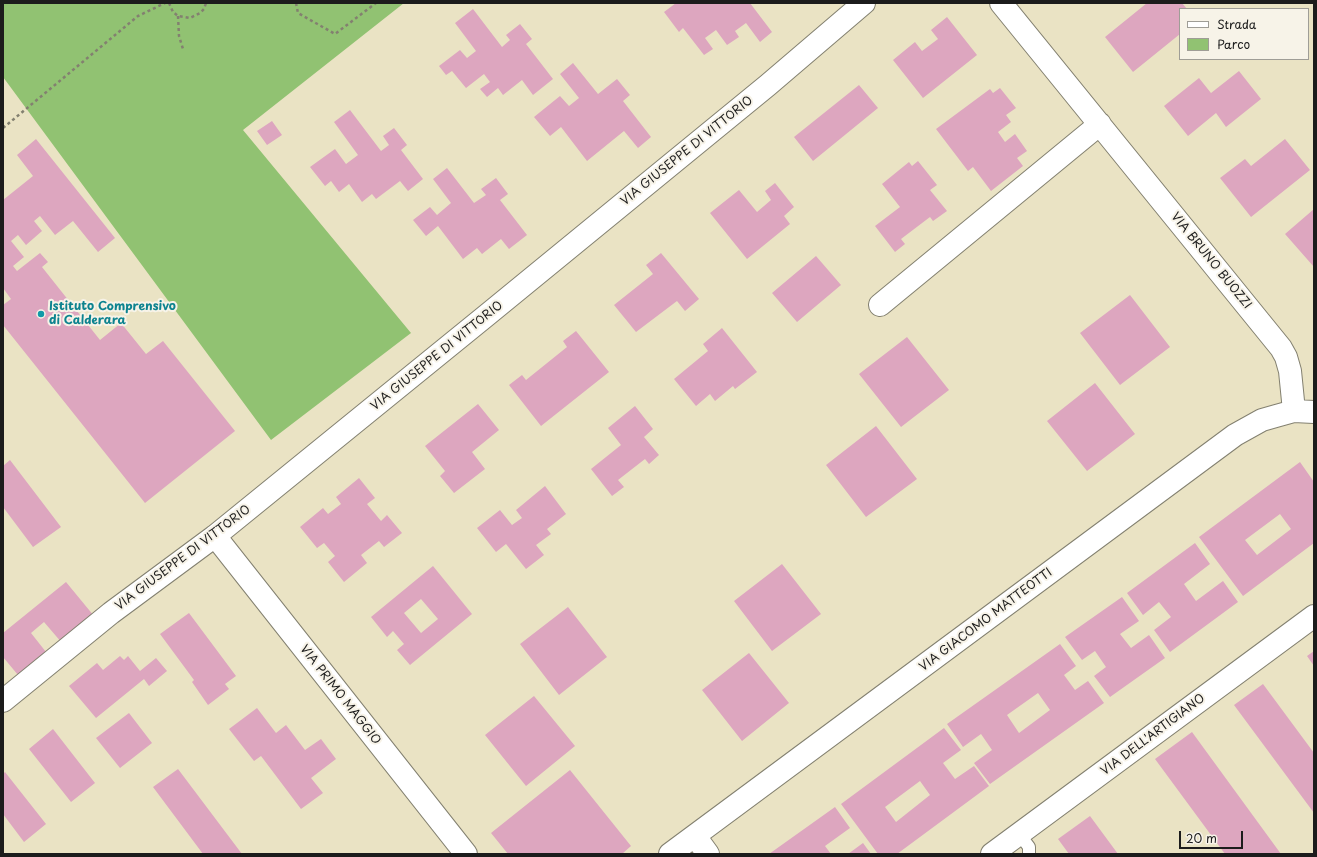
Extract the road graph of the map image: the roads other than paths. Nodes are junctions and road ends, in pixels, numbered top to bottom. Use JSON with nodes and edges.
{"nodes":[{"id":1,"x":864,"y":3,"type":"edge"},
{"id":2,"x":1001,"y":3,"type":"edge"},
{"id":3,"x":1100,"y":124,"type":"junction"},
{"id":4,"x":880,"y":305,"type":"dead end"},
{"id":5,"x":1304,"y":412,"type":"edge"},
{"id":6,"x":215,"y":536,"type":"junction"},
{"id":7,"x":1314,"y":616,"type":"edge"},
{"id":8,"x":3,"y":701,"type":"edge"},
{"id":9,"x":1020,"y":834,"type":"junction"},
{"id":10,"x":694,"y":836,"type":"junction"},
{"id":11,"x":466,"y":854,"type":"edge"},
{"id":12,"x":670,"y":854,"type":"edge"},
{"id":13,"x":708,"y":854,"type":"edge"},
{"id":14,"x":992,"y":854,"type":"edge"},
{"id":15,"x":1029,"y":854,"type":"edge"}],
"edges":[{"from":1,"to":6,"type":"street","name":"VIA GIUSEPPE DI VITTORIO"},
{"from":2,"to":3,"type":"street","name":"VIA BRUNO BUOZZI"},
{"from":3,"to":4,"type":"street"},
{"from":3,"to":5,"type":"street","name":"VIA BRUNO BUOZZI"},
{"from":5,"to":10,"type":"street","name":"VIA GIACOMO MATTEOTTI"},
{"from":6,"to":8,"type":"street","name":"VIA GIUSEPPE DI VITTORIO"},
{"from":6,"to":11,"type":"street","name":"VIA PRIMO MAGGIO"},
{"from":7,"to":9,"type":"street","name":"VIA DELL'ARTIGIANO"},
{"from":9,"to":14,"type":"street","name":"VIA DELL'ARTIGIANO"},
{"from":9,"to":15,"type":"lane"},
{"from":10,"to":12,"type":"street","name":"VIA GIACOMO MATTEOTTI"},
{"from":10,"to":13,"type":"street"}]}
